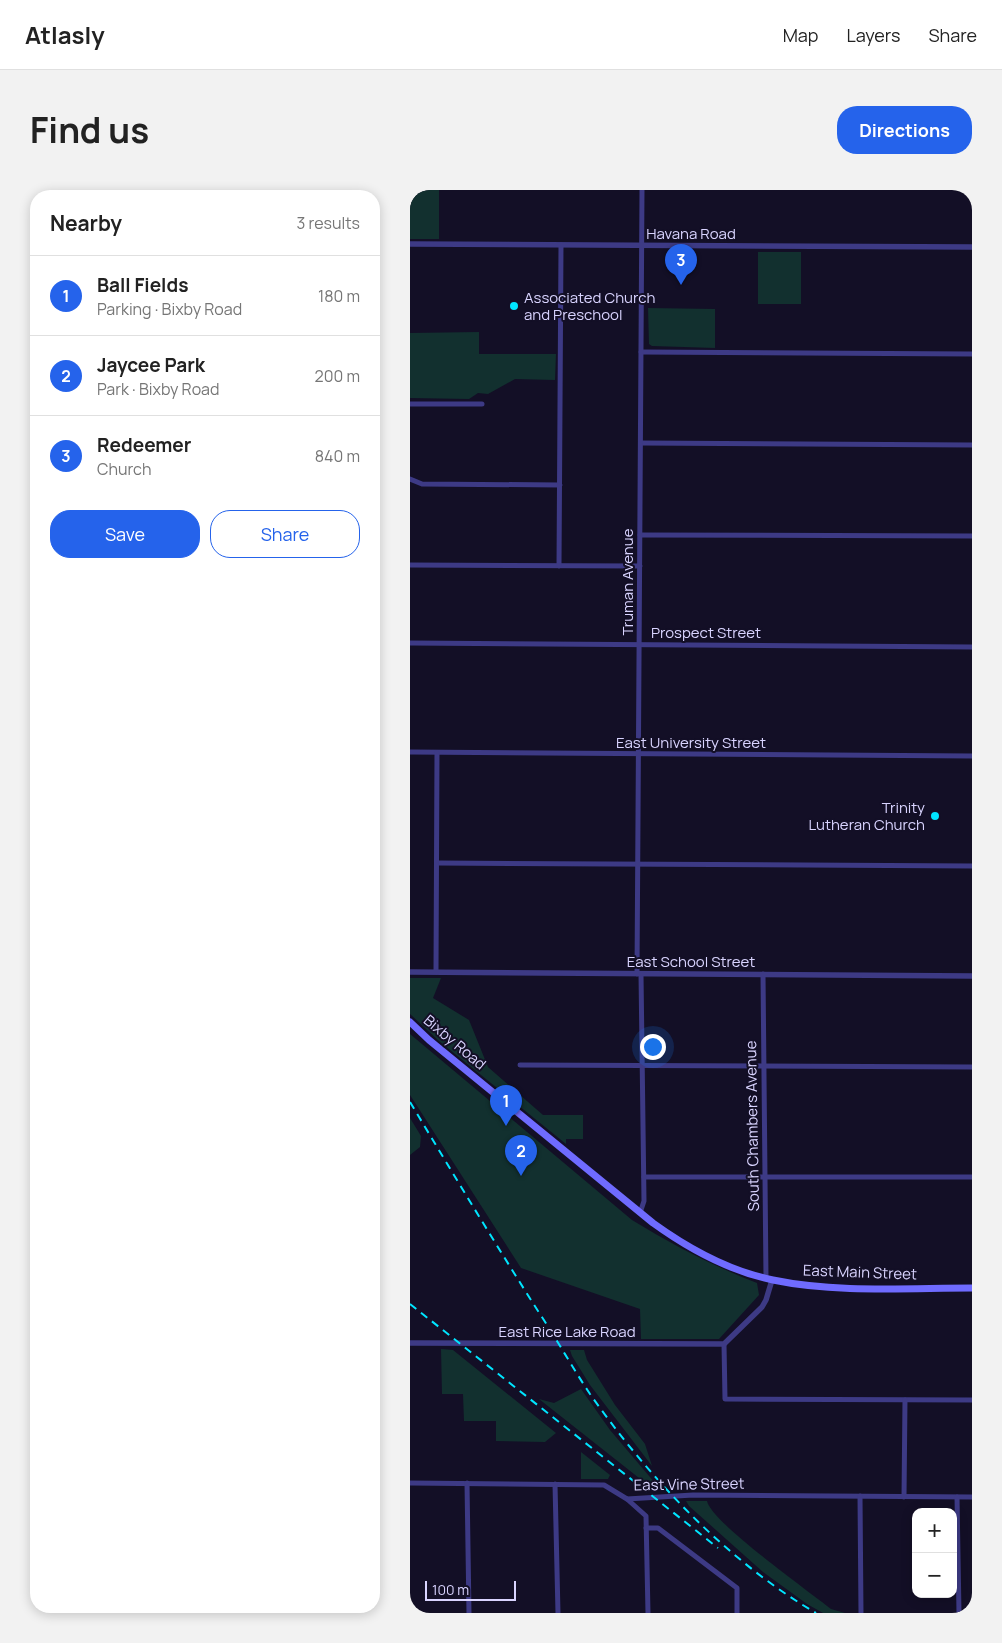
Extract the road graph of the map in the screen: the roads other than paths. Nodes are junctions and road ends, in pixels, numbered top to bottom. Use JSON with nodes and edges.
{"nodes":[{"id":1,"x":642,"y":190,"type":"edge"},
{"id":2,"x":410,"y":244,"type":"edge"},
{"id":3,"x":561,"y":245,"type":"junction"},
{"id":4,"x":642,"y":245,"type":"junction"},
{"id":5,"x":972,"y":247,"type":"edge"},
{"id":6,"x":641,"y":352,"type":"junction"},
{"id":7,"x":972,"y":354,"type":"edge"},
{"id":8,"x":410,"y":404,"type":"edge"},
{"id":9,"x":482,"y":404,"type":"dead end"},
{"id":10,"x":640,"y":443,"type":"junction"},
{"id":11,"x":972,"y":445,"type":"edge"},
{"id":12,"x":410,"y":478,"type":"edge"},
{"id":13,"x":560,"y":485,"type":"junction"},
{"id":14,"x":640,"y":535,"type":"junction"},
{"id":15,"x":972,"y":536,"type":"edge"},
{"id":16,"x":410,"y":565,"type":"edge"},
{"id":17,"x":559,"y":566,"type":"junction"},
{"id":18,"x":640,"y":566,"type":"junction"},
{"id":19,"x":410,"y":642,"type":"edge"},
{"id":20,"x":639,"y":644,"type":"junction"},
{"id":21,"x":972,"y":647,"type":"edge"},
{"id":22,"x":410,"y":752,"type":"edge"},
{"id":23,"x":437,"y":753,"type":"junction"},
{"id":24,"x":638,"y":754,"type":"junction"},
{"id":25,"x":972,"y":756,"type":"edge"},
{"id":26,"x":437,"y":862,"type":"junction"},
{"id":27,"x":638,"y":864,"type":"junction"},
{"id":28,"x":972,"y":866,"type":"edge"},
{"id":29,"x":410,"y":972,"type":"edge"},
{"id":30,"x":436,"y":972,"type":"junction"},
{"id":31,"x":639,"y":974,"type":"junction"},
{"id":32,"x":763,"y":974,"type":"junction"},
{"id":33,"x":972,"y":976,"type":"edge"},
{"id":34,"x":410,"y":1022,"type":"edge"},
{"id":35,"x":520,"y":1065,"type":"dead end"},
{"id":36,"x":642,"y":1065,"type":"junction"},
{"id":37,"x":764,"y":1066,"type":"junction"},
{"id":38,"x":972,"y":1068,"type":"edge"},
{"id":39,"x":574,"y":1159,"type":"joint"},
{"id":40,"x":765,"y":1176,"type":"junction"},
{"id":41,"x":644,"y":1177,"type":"junction"},
{"id":42,"x":972,"y":1177,"type":"edge"},
{"id":43,"x":640,"y":1213,"type":"junction"},
{"id":44,"x":769,"y":1279,"type":"junction"},
{"id":45,"x":972,"y":1288,"type":"edge"},
{"id":46,"x":410,"y":1343,"type":"edge"},
{"id":47,"x":724,"y":1344,"type":"junction"},
{"id":48,"x":905,"y":1400,"type":"junction"},
{"id":49,"x":972,"y":1400,"type":"edge"},
{"id":50,"x":410,"y":1483,"type":"edge"},
{"id":51,"x":467,"y":1483,"type":"junction"},
{"id":52,"x":555,"y":1484,"type":"junction"},
{"id":53,"x":860,"y":1496,"type":"junction"},
{"id":54,"x":904,"y":1497,"type":"junction"},
{"id":55,"x":957,"y":1497,"type":"junction"},
{"id":56,"x":972,"y":1497,"type":"edge"},
{"id":57,"x":627,"y":1499,"type":"junction"},
{"id":58,"x":646,"y":1528,"type":"junction"},
{"id":59,"x":469,"y":1613,"type":"edge"},
{"id":60,"x":558,"y":1613,"type":"edge"},
{"id":61,"x":648,"y":1613,"type":"edge"},
{"id":62,"x":737,"y":1613,"type":"edge"},
{"id":63,"x":862,"y":1613,"type":"edge"},
{"id":64,"x":958,"y":1613,"type":"edge"}],
"edges":[{"from":1,"to":4,"type":"street","name":"Truman Avenue"},
{"from":2,"to":3,"type":"street","name":"Havana Road"},
{"from":3,"to":4,"type":"street","name":"Havana Road"},
{"from":3,"to":13,"type":"street"},
{"from":4,"to":5,"type":"street","name":"Havana Road"},
{"from":4,"to":6,"type":"street","name":"Truman Avenue"},
{"from":6,"to":7,"type":"street"},
{"from":6,"to":10,"type":"street","name":"Truman Avenue"},
{"from":8,"to":9,"type":"street"},
{"from":10,"to":11,"type":"street"},
{"from":10,"to":14,"type":"street","name":"Truman Avenue"},
{"from":12,"to":13,"type":"street"},
{"from":13,"to":17,"type":"street"},
{"from":14,"to":15,"type":"street"},
{"from":14,"to":18,"type":"street","name":"Truman Avenue"},
{"from":16,"to":17,"type":"street"},
{"from":17,"to":18,"type":"street"},
{"from":18,"to":20,"type":"street","name":"Truman Avenue"},
{"from":19,"to":20,"type":"street","name":"Prospect Street"},
{"from":20,"to":21,"type":"street","name":"Prospect Street"},
{"from":20,"to":24,"type":"street","name":"Truman Avenue"},
{"from":22,"to":23,"type":"street","name":"East University Street"},
{"from":23,"to":24,"type":"street","name":"East University Street"},
{"from":23,"to":26,"type":"street"},
{"from":24,"to":25,"type":"street","name":"East University Street"},
{"from":24,"to":27,"type":"street","name":"Truman Avenue"},
{"from":26,"to":27,"type":"street"},
{"from":26,"to":30,"type":"street"},
{"from":27,"to":28,"type":"street"},
{"from":27,"to":31,"type":"street","name":"Truman Avenue"},
{"from":29,"to":30,"type":"street","name":"East School Street"},
{"from":30,"to":31,"type":"street","name":"East School Street"},
{"from":31,"to":32,"type":"street","name":"East School Street"},
{"from":31,"to":36,"type":"street","name":"Truman Avenue"},
{"from":32,"to":33,"type":"street","name":"East School Street"},
{"from":32,"to":37,"type":"street","name":"South Chambers Avenue"},
{"from":34,"to":39,"type":"main road","name":"Bixby Road"},
{"from":35,"to":36,"type":"street"},
{"from":36,"to":37,"type":"street"},
{"from":36,"to":41,"type":"street","name":"Truman Avenue"},
{"from":37,"to":38,"type":"street"},
{"from":37,"to":40,"type":"street","name":"South Chambers Avenue"},
{"from":39,"to":43,"type":"main road","name":"East Main Street"},
{"from":40,"to":41,"type":"street"},
{"from":40,"to":42,"type":"street"},
{"from":40,"to":44,"type":"street","name":"South Chambers Avenue"},
{"from":41,"to":43,"type":"street","name":"Truman Avenue"},
{"from":43,"to":44,"type":"main road","name":"East Main Street"},
{"from":44,"to":45,"type":"main road","name":"East Main Street"},
{"from":44,"to":47,"type":"street","name":"South Chambers Avenue"},
{"from":46,"to":47,"type":"street","name":"East Rice Lake Road"},
{"from":47,"to":48,"type":"street"},
{"from":48,"to":49,"type":"street"},
{"from":48,"to":54,"type":"street"},
{"from":50,"to":51,"type":"street","name":"East Vine Street"},
{"from":51,"to":52,"type":"street","name":"East Vine Street"},
{"from":51,"to":59,"type":"street"},
{"from":52,"to":57,"type":"street","name":"East Vine Street"},
{"from":52,"to":60,"type":"street"},
{"from":53,"to":54,"type":"street","name":"East Vine Street"},
{"from":53,"to":57,"type":"street","name":"East Vine Street"},
{"from":53,"to":63,"type":"street"},
{"from":54,"to":55,"type":"street","name":"East Vine Street"},
{"from":55,"to":56,"type":"street","name":"East Vine Street"},
{"from":55,"to":64,"type":"street"},
{"from":57,"to":58,"type":"street"},
{"from":58,"to":61,"type":"street"},
{"from":58,"to":62,"type":"street"}]}
